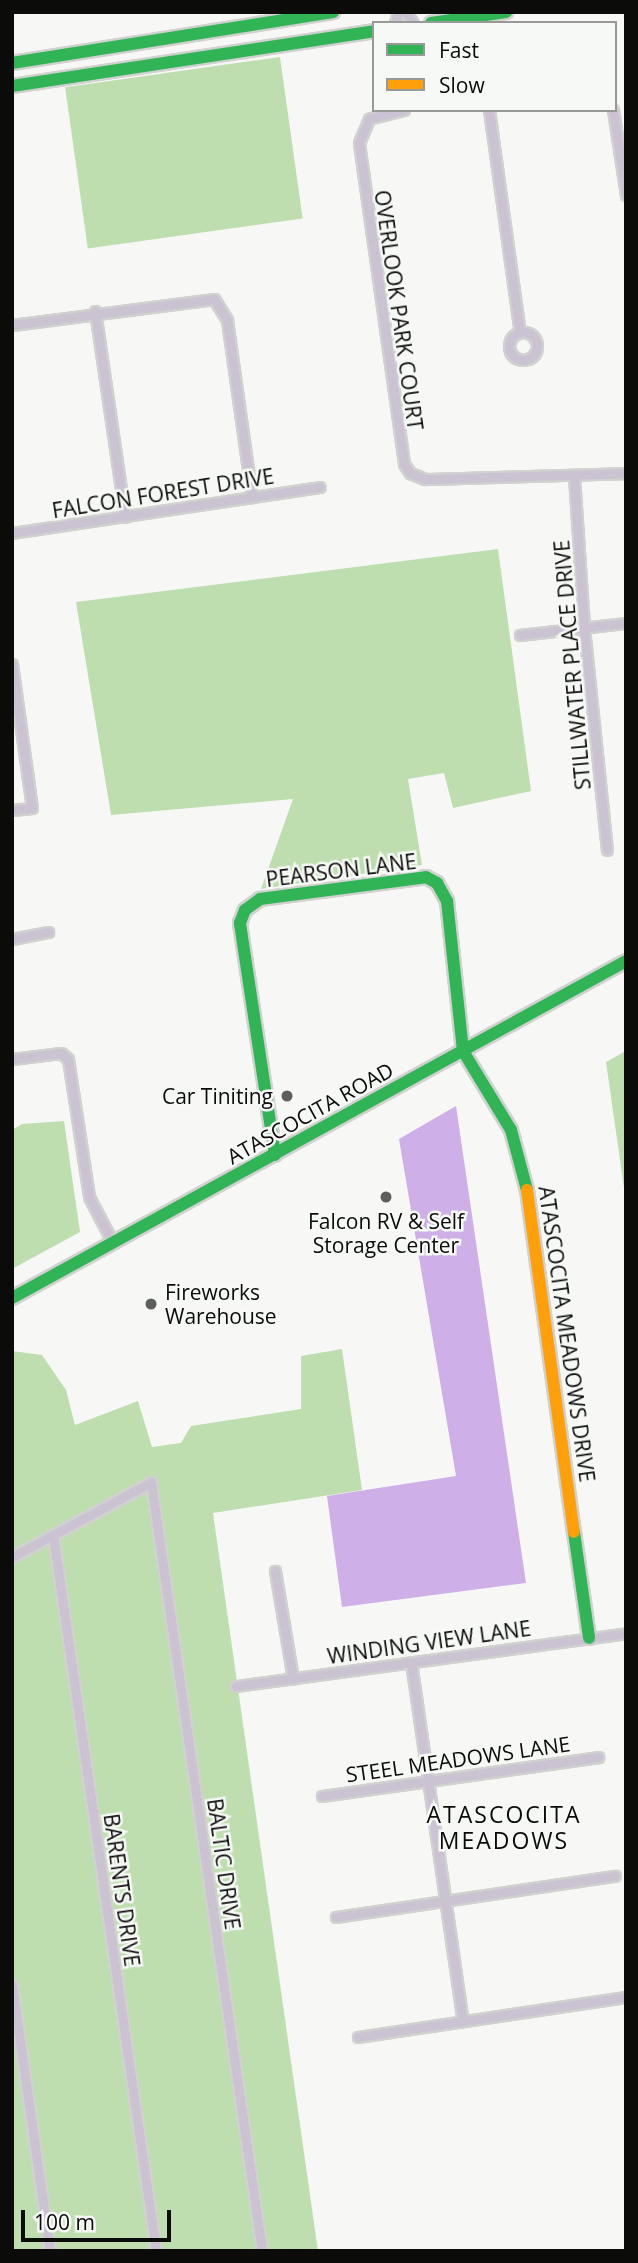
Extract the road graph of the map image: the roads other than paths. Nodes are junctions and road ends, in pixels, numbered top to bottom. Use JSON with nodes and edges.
{"nodes":[{"id":1,"x":333,"y":12,"type":"edge"},
{"id":2,"x":506,"y":12,"type":"edge"},
{"id":3,"x":445,"y":21,"type":"edge"},
{"id":4,"x":372,"y":31,"type":"edge"},
{"id":5,"x":130,"y":44,"type":"junction"},
{"id":6,"x":12,"y":63,"type":"edge"},
{"id":7,"x":134,"y":66,"type":"junction"},
{"id":8,"x":12,"y":86,"type":"edge"},
{"id":9,"x":396,"y":112,"type":"edge"},
{"id":10,"x":489,"y":112,"type":"edge"},
{"id":11,"x":613,"y":112,"type":"edge"},
{"id":12,"x":626,"y":195,"type":"edge"},
{"id":13,"x":95,"y":311,"type":"junction"},
{"id":14,"x":12,"y":326,"type":"edge"},
{"id":15,"x":520,"y":332,"type":"dead end"},
{"id":16,"x":626,"y":473,"type":"edge"},
{"id":17,"x":574,"y":476,"type":"junction"},
{"id":18,"x":320,"y":487,"type":"dead end"},
{"id":19,"x":252,"y":497,"type":"junction"},
{"id":20,"x":125,"y":517,"type":"junction"},
{"id":21,"x":12,"y":533,"type":"edge"},
{"id":22,"x":626,"y":623,"type":"edge"},
{"id":23,"x":584,"y":628,"type":"junction"},
{"id":24,"x":520,"y":635,"type":"dead end"},
{"id":25,"x":12,"y":664,"type":"edge"},
{"id":26,"x":13,"y":682,"type":"edge"},
{"id":27,"x":12,"y":810,"type":"edge"},
{"id":28,"x":607,"y":850,"type":"dead end"},
{"id":29,"x":48,"y":932,"type":"dead end"},
{"id":30,"x":12,"y":939,"type":"edge"},
{"id":31,"x":626,"y":961,"type":"edge"},
{"id":32,"x":463,"y":1051,"type":"junction"},
{"id":33,"x":12,"y":1059,"type":"edge"},
{"id":34,"x":275,"y":1155,"type":"junction"},
{"id":35,"x":113,"y":1243,"type":"junction"},
{"id":36,"x":12,"y":1298,"type":"edge"},
{"id":37,"x":53,"y":1535,"type":"junction"},
{"id":38,"x":12,"y":1557,"type":"edge"},
{"id":39,"x":275,"y":1571,"type":"dead end"},
{"id":40,"x":626,"y":1633,"type":"edge"},
{"id":41,"x":589,"y":1638,"type":"junction"},
{"id":42,"x":411,"y":1662,"type":"junction"},
{"id":43,"x":293,"y":1678,"type":"junction"},
{"id":44,"x":236,"y":1686,"type":"dead end"},
{"id":45,"x":598,"y":1757,"type":"dead end"},
{"id":46,"x":428,"y":1781,"type":"junction"},
{"id":47,"x":323,"y":1796,"type":"dead end"},
{"id":48,"x":615,"y":1876,"type":"dead end"},
{"id":49,"x":446,"y":1901,"type":"junction"},
{"id":50,"x":336,"y":1917,"type":"dead end"},
{"id":51,"x":12,"y":1984,"type":"edge"},
{"id":52,"x":626,"y":1997,"type":"edge"},
{"id":53,"x":463,"y":2021,"type":"junction"},
{"id":54,"x":358,"y":2037,"type":"dead end"},
{"id":55,"x":50,"y":2251,"type":"edge"},
{"id":56,"x":156,"y":2251,"type":"edge"},
{"id":57,"x":262,"y":2251,"type":"edge"}],
"edges":[{"from":1,"to":5,"type":"main road"},
{"from":2,"to":3,"type":"main road"},
{"from":4,"to":7,"type":"main road"},
{"from":5,"to":6,"type":"main road"},
{"from":5,"to":7,"type":"main road"},
{"from":7,"to":8,"type":"main road"},
{"from":9,"to":17,"type":"street","name":"OVERLOOK PARK COURT"},
{"from":10,"to":15,"type":"street"},
{"from":11,"to":12,"type":"street"},
{"from":13,"to":14,"type":"street"},
{"from":13,"to":19,"type":"street"},
{"from":13,"to":20,"type":"street"},
{"from":16,"to":17,"type":"street"},
{"from":17,"to":23,"type":"street","name":"STILLWATER PLACE DRIVE"},
{"from":18,"to":19,"type":"street","name":"FALCON FOREST DRIVE"},
{"from":19,"to":20,"type":"street","name":"FALCON FOREST DRIVE"},
{"from":20,"to":21,"type":"street","name":"FALCON FOREST DRIVE"},
{"from":22,"to":23,"type":"street"},
{"from":23,"to":24,"type":"street"},
{"from":23,"to":28,"type":"street","name":"STILLWATER PLACE DRIVE"},
{"from":25,"to":26,"type":"street"},
{"from":26,"to":27,"type":"street"},
{"from":29,"to":30,"type":"street"},
{"from":31,"to":32,"type":"main road","name":"ATASCOCITA ROAD"},
{"from":32,"to":34,"type":"main road","name":"ATASCOCITA ROAD"},
{"from":32,"to":34,"type":"main road","name":"PEARSON LANE"},
{"from":32,"to":41,"type":"main road","name":"ATASCOCITA MEADOWS DRIVE"},
{"from":33,"to":35,"type":"street"},
{"from":34,"to":35,"type":"main road","name":"ATASCOCITA ROAD"},
{"from":35,"to":36,"type":"main road","name":"ATASCOCITA ROAD"},
{"from":37,"to":38,"type":"street"},
{"from":37,"to":56,"type":"street","name":"BARENTS DRIVE"},
{"from":37,"to":57,"type":"street","name":"BALTIC DRIVE"},
{"from":39,"to":43,"type":"street"},
{"from":40,"to":41,"type":"street","name":"WINDING VIEW LANE"},
{"from":41,"to":42,"type":"street","name":"WINDING VIEW LANE"},
{"from":42,"to":43,"type":"street","name":"WINDING VIEW LANE"},
{"from":42,"to":46,"type":"street"},
{"from":43,"to":44,"type":"street","name":"WINDING VIEW LANE"},
{"from":45,"to":46,"type":"street","name":"STEEL MEADOWS LANE"},
{"from":46,"to":47,"type":"street","name":"STEEL MEADOWS LANE"},
{"from":46,"to":49,"type":"street"},
{"from":48,"to":49,"type":"street"},
{"from":49,"to":50,"type":"street"},
{"from":49,"to":53,"type":"street"},
{"from":51,"to":55,"type":"street"},
{"from":52,"to":53,"type":"street"},
{"from":53,"to":54,"type":"street"}]}
